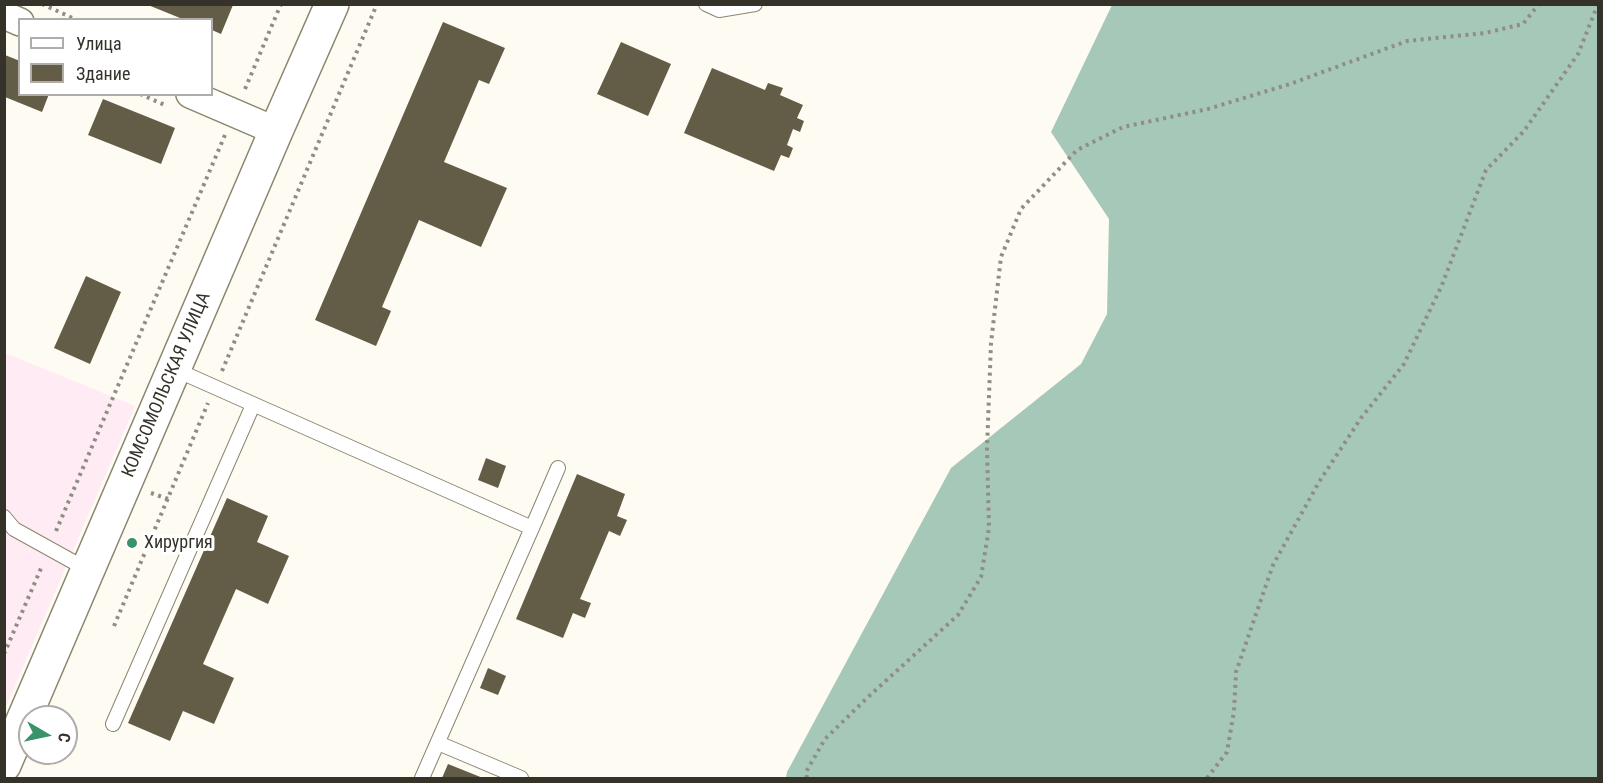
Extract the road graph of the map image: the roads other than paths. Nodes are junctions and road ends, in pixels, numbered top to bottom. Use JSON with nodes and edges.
{"nodes":[{"id":1,"x":332,"y":4,"type":"edge"},
{"id":2,"x":706,"y":4,"type":"edge"},
{"id":3,"x":755,"y":4,"type":"edge"},
{"id":4,"x":4,"y":15,"type":"edge"},
{"id":5,"x":18,"y":21,"type":"edge"},
{"id":6,"x":195,"y":96,"type":"edge"},
{"id":7,"x":276,"y":131,"type":"junction"},
{"id":8,"x":174,"y":369,"type":"junction"},
{"id":9,"x":253,"y":405,"type":"junction"},
{"id":10,"x":558,"y":468,"type":"dead end"},
{"id":11,"x":4,"y":517,"type":"edge"},
{"id":12,"x":532,"y":528,"type":"junction"},
{"id":13,"x":88,"y":570,"type":"junction"},
{"id":14,"x":113,"y":724,"type":"dead end"},
{"id":15,"x":438,"y":743,"type":"junction"},
{"id":16,"x":4,"y":765,"type":"edge"},
{"id":17,"x":422,"y":778,"type":"edge"},
{"id":18,"x":520,"y":778,"type":"edge"}],
"edges":[{"from":1,"to":7,"type":"street","name":"КОМСОМОЛЬСКАЯ УЛИЦА"},
{"from":2,"to":3,"type":"lane"},
{"from":4,"to":5,"type":"street"},
{"from":6,"to":7,"type":"street"},
{"from":7,"to":8,"type":"street","name":"КОМСОМОЛЬСКАЯ УЛИЦА"},
{"from":8,"to":9,"type":"lane"},
{"from":8,"to":13,"type":"street","name":"КОМСОМОЛЬСКАЯ УЛИЦА"},
{"from":9,"to":12,"type":"lane"},
{"from":9,"to":14,"type":"lane"},
{"from":10,"to":12,"type":"lane"},
{"from":11,"to":13,"type":"lane"},
{"from":12,"to":15,"type":"lane"},
{"from":13,"to":16,"type":"street","name":"КОМСОМОЛЬСКАЯ УЛИЦА"},
{"from":15,"to":17,"type":"lane"},
{"from":15,"to":18,"type":"lane"}]}
